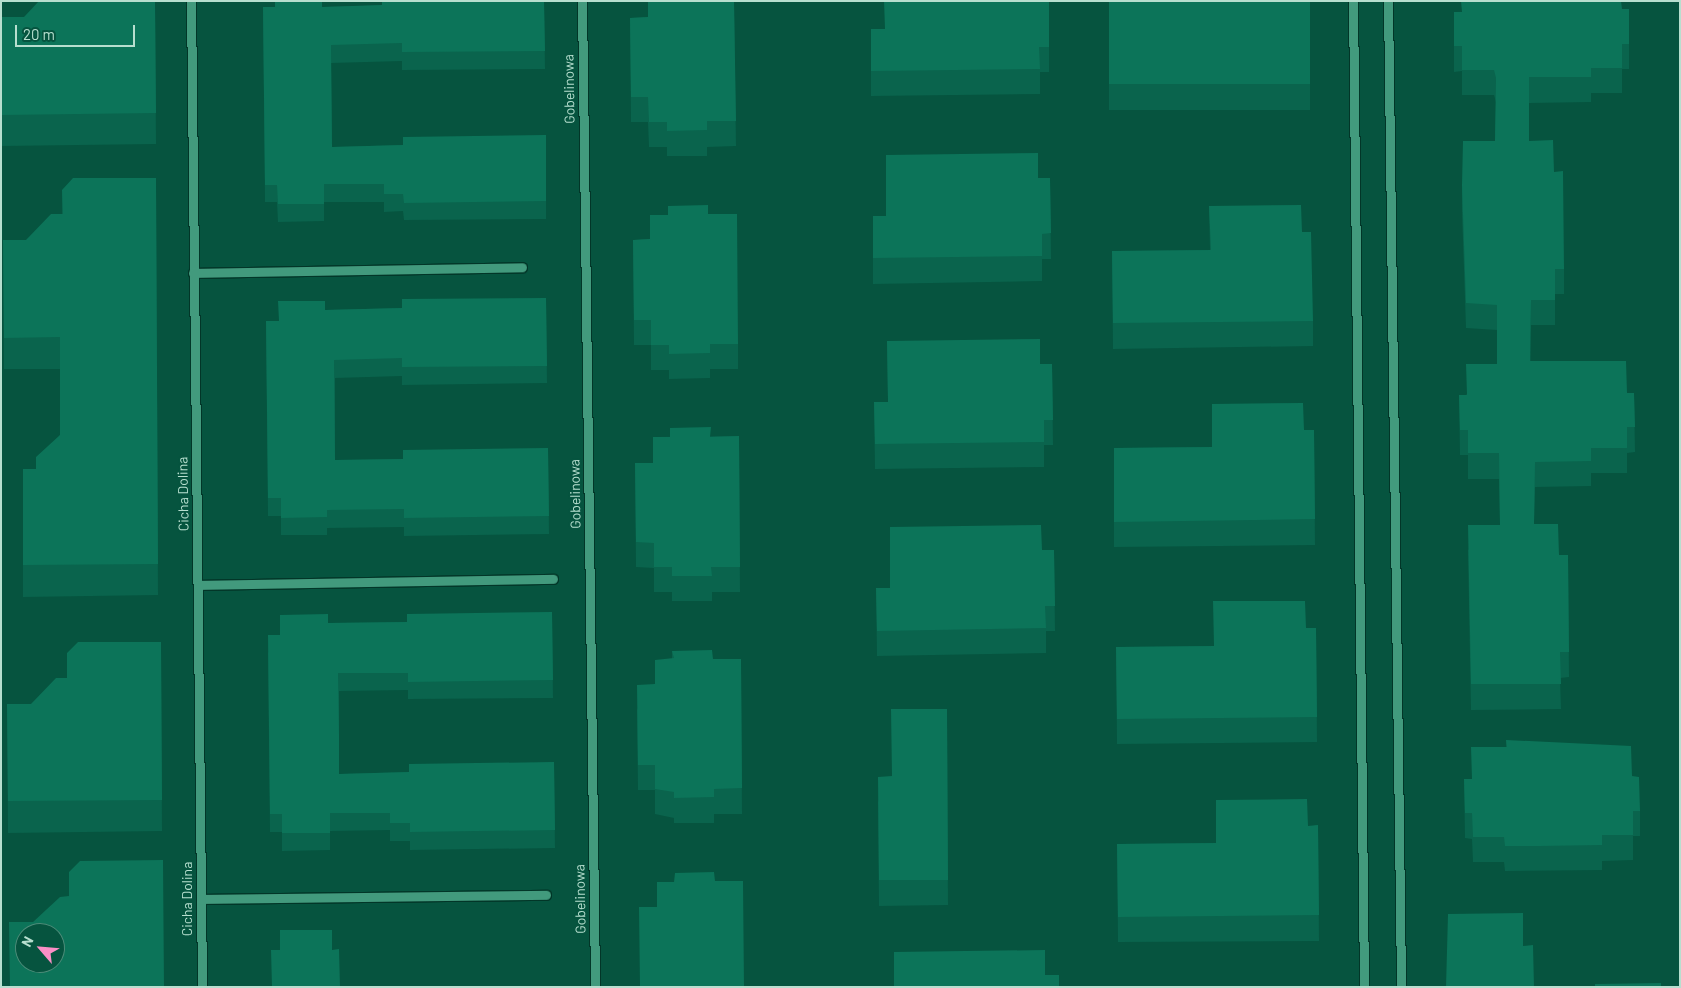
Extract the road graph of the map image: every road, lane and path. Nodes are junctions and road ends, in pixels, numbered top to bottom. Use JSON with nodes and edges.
{"nodes":[{"id":1,"x":191,"y":1,"type":"edge"},
{"id":2,"x":582,"y":1,"type":"edge"},
{"id":3,"x":1353,"y":1,"type":"edge"},
{"id":4,"x":1388,"y":1,"type":"edge"},
{"id":5,"x":522,"y":267,"type":"dead end"},
{"id":6,"x":193,"y":273,"type":"junction"},
{"id":7,"x":553,"y":579,"type":"dead end"},
{"id":8,"x":198,"y":585,"type":"junction"},
{"id":9,"x":546,"y":895,"type":"dead end"},
{"id":10,"x":201,"y":899,"type":"junction"},
{"id":11,"x":202,"y":987,"type":"edge"},
{"id":12,"x":595,"y":987,"type":"edge"},
{"id":13,"x":1364,"y":987,"type":"edge"},
{"id":14,"x":1401,"y":987,"type":"edge"}],
"edges":[{"from":1,"to":6,"type":"street","name":"Cicha Dolina"},
{"from":2,"to":12,"type":"street","name":"Gobelinowa"},
{"from":3,"to":13,"type":"street"},
{"from":4,"to":14,"type":"street"},
{"from":5,"to":6,"type":"street"},
{"from":6,"to":8,"type":"street","name":"Cicha Dolina"},
{"from":7,"to":8,"type":"street"},
{"from":8,"to":10,"type":"street","name":"Cicha Dolina"},
{"from":9,"to":10,"type":"street"},
{"from":10,"to":11,"type":"street","name":"Cicha Dolina"}]}
